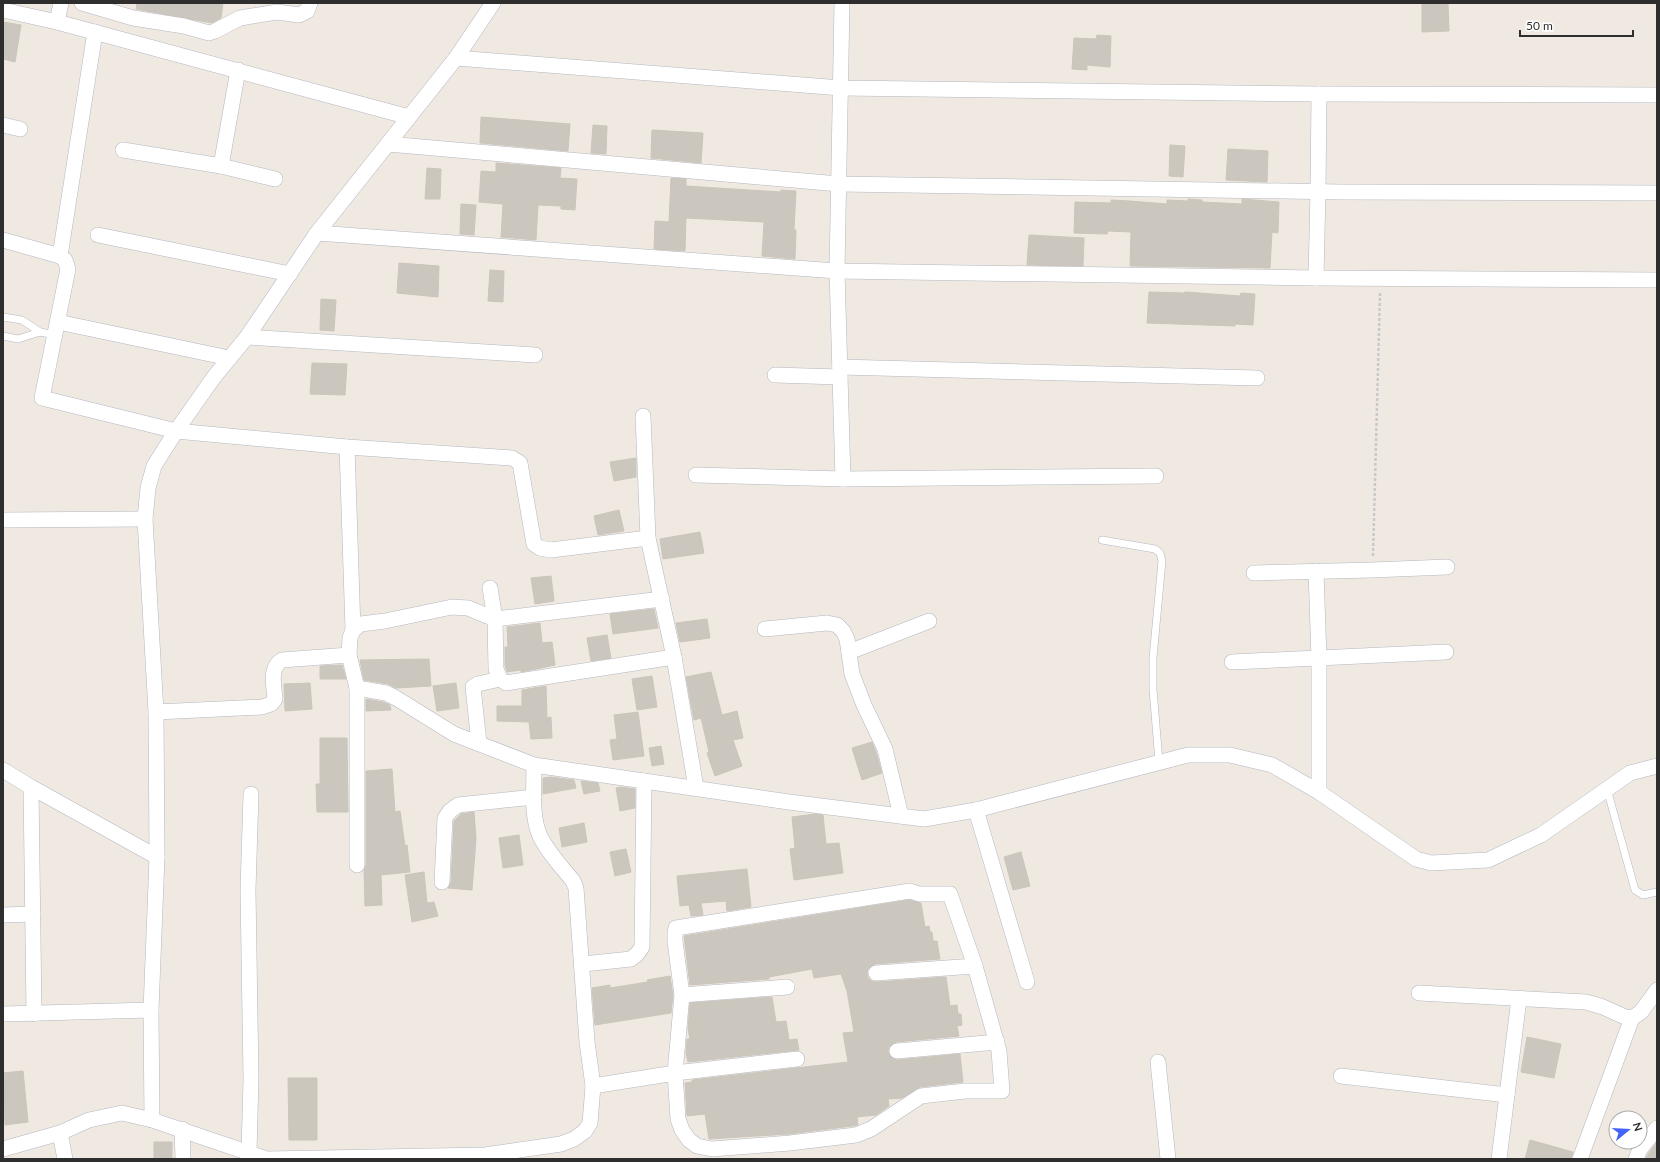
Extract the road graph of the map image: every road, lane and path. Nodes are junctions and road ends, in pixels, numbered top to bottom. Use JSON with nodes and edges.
{"nodes":[{"id":1,"x":61,"y":3,"type":"edge"},
{"id":2,"x":82,"y":3,"type":"edge"},
{"id":3,"x":310,"y":3,"type":"edge"},
{"id":4,"x":493,"y":3,"type":"edge"},
{"id":5,"x":842,"y":3,"type":"edge"},
{"id":6,"x":3,"y":10,"type":"edge"},
{"id":7,"x":57,"y":22,"type":"junction"},
{"id":8,"x":95,"y":32,"type":"junction"},
{"id":9,"x":456,"y":58,"type":"junction"},
{"id":10,"x":238,"y":70,"type":"junction"},
{"id":11,"x":841,"y":88,"type":"junction"},
{"id":12,"x":1319,"y":94,"type":"junction"},
{"id":13,"x":1657,"y":95,"type":"edge"},
{"id":14,"x":410,"y":117,"type":"junction"},
{"id":15,"x":3,"y":125,"type":"edge"},
{"id":16,"x":20,"y":129,"type":"dead end"},
{"id":17,"x":388,"y":144,"type":"junction"},
{"id":18,"x":123,"y":150,"type":"dead end"},
{"id":19,"x":221,"y":166,"type":"junction"},
{"id":20,"x":275,"y":179,"type":"dead end"},
{"id":21,"x":839,"y":184,"type":"junction"},
{"id":22,"x":1318,"y":192,"type":"junction"},
{"id":23,"x":1657,"y":194,"type":"edge"},
{"id":24,"x":317,"y":233,"type":"junction"},
{"id":25,"x":98,"y":235,"type":"dead end"},
{"id":26,"x":3,"y":240,"type":"edge"},
{"id":27,"x":60,"y":256,"type":"junction"},
{"id":28,"x":837,"y":271,"type":"junction"},
{"id":29,"x":290,"y":274,"type":"junction"},
{"id":30,"x":1316,"y":278,"type":"junction"},
{"id":31,"x":1381,"y":278,"type":"junction"},
{"id":32,"x":1657,"y":280,"type":"edge"},
{"id":33,"x":3,"y":317,"type":"edge"},
{"id":34,"x":56,"y":329,"type":"junction"},
{"id":35,"x":40,"y":332,"type":"junction"},
{"id":36,"x":3,"y":336,"type":"edge"},
{"id":37,"x":247,"y":337,"type":"junction"},
{"id":38,"x":535,"y":355,"type":"dead end"},
{"id":39,"x":229,"y":358,"type":"junction"},
{"id":40,"x":840,"y":372,"type":"junction"},
{"id":41,"x":775,"y":375,"type":"dead end"},
{"id":42,"x":1257,"y":378,"type":"dead end"},
{"id":43,"x":643,"y":416,"type":"dead end"},
{"id":44,"x":176,"y":431,"type":"junction"},
{"id":45,"x":347,"y":447,"type":"junction"},
{"id":46,"x":696,"y":475,"type":"dead end"},
{"id":47,"x":1156,"y":476,"type":"dead end"},
{"id":48,"x":843,"y":479,"type":"junction"},
{"id":49,"x":145,"y":519,"type":"junction"},
{"id":50,"x":3,"y":520,"type":"edge"},
{"id":51,"x":648,"y":538,"type":"junction"},
{"id":52,"x":1102,"y":540,"type":"dead end"},
{"id":53,"x":1447,"y":567,"type":"dead end"},
{"id":54,"x":1372,"y":570,"type":"junction"},
{"id":55,"x":1316,"y":572,"type":"junction"},
{"id":56,"x":1254,"y":573,"type":"dead end"},
{"id":57,"x":490,"y":588,"type":"dead end"},
{"id":58,"x":662,"y":599,"type":"junction"},
{"id":59,"x":495,"y":619,"type":"junction"},
{"id":60,"x":929,"y":621,"type":"dead end"},
{"id":61,"x":765,"y":629,"type":"dead end"},
{"id":62,"x":352,"y":630,"type":"junction"},
{"id":63,"x":849,"y":652,"type":"junction"},
{"id":64,"x":1446,"y":652,"type":"dead end"},
{"id":65,"x":349,"y":655,"type":"junction"},
{"id":66,"x":674,"y":657,"type":"junction"},
{"id":67,"x":1319,"y":659,"type":"junction"},
{"id":68,"x":1232,"y":662,"type":"dead end"},
{"id":69,"x":500,"y":679,"type":"junction"},
{"id":70,"x":357,"y":688,"type":"junction"},
{"id":71,"x":156,"y":712,"type":"junction"},
{"id":72,"x":479,"y":743,"type":"junction"},
{"id":73,"x":1159,"y":762,"type":"junction"},
{"id":74,"x":1656,"y":764,"type":"edge"},
{"id":75,"x":534,"y":765,"type":"junction"},
{"id":76,"x":3,"y":770,"type":"edge"},
{"id":77,"x":644,"y":781,"type":"junction"},
{"id":78,"x":31,"y":788,"type":"junction"},
{"id":79,"x":696,"y":788,"type":"junction"},
{"id":80,"x":1607,"y":789,"type":"junction"},
{"id":81,"x":1319,"y":792,"type":"junction"},
{"id":82,"x":251,"y":794,"type":"dead end"},
{"id":83,"x":534,"y":797,"type":"junction"},
{"id":84,"x":976,"y":810,"type":"junction"},
{"id":85,"x":901,"y":816,"type":"junction"},
{"id":86,"x":157,"y":858,"type":"junction"},
{"id":87,"x":357,"y":864,"type":"dead end"},
{"id":88,"x":442,"y":882,"type":"dead end"},
{"id":89,"x":1657,"y":892,"type":"edge"},
{"id":90,"x":33,"y":914,"type":"junction"},
{"id":91,"x":3,"y":915,"type":"edge"},
{"id":92,"x":582,"y":964,"type":"junction"},
{"id":93,"x":976,"y":966,"type":"junction"},
{"id":94,"x":876,"y":973,"type":"dead end"},
{"id":95,"x":1027,"y":982,"type":"dead end"},
{"id":96,"x":787,"y":987,"type":"dead end"},
{"id":97,"x":1657,"y":990,"type":"edge"},
{"id":98,"x":1419,"y":993,"type":"dead end"},
{"id":99,"x":682,"y":995,"type":"junction"},
{"id":100,"x":1519,"y":999,"type":"junction"},
{"id":101,"x":151,"y":1010,"type":"junction"},
{"id":102,"x":3,"y":1014,"type":"edge"},
{"id":103,"x":34,"y":1014,"type":"junction"},
{"id":104,"x":1632,"y":1018,"type":"junction"},
{"id":105,"x":997,"y":1042,"type":"junction"},
{"id":106,"x":897,"y":1052,"type":"dead end"},
{"id":107,"x":797,"y":1060,"type":"dead end"},
{"id":108,"x":1158,"y":1062,"type":"dead end"},
{"id":109,"x":675,"y":1073,"type":"junction"},
{"id":110,"x":1341,"y":1076,"type":"dead end"},
{"id":111,"x":593,"y":1086,"type":"junction"},
{"id":112,"x":1507,"y":1095,"type":"junction"},
{"id":113,"x":152,"y":1120,"type":"junction"},
{"id":114,"x":1657,"y":1128,"type":"edge"},
{"id":115,"x":182,"y":1129,"type":"junction"},
{"id":116,"x":60,"y":1133,"type":"junction"},
{"id":117,"x":3,"y":1149,"type":"edge"},
{"id":118,"x":249,"y":1152,"type":"junction"},
{"id":119,"x":485,"y":1157,"type":"edge"},
{"id":120,"x":65,"y":1159,"type":"edge"},
{"id":121,"x":183,"y":1159,"type":"edge"},
{"id":122,"x":1168,"y":1159,"type":"edge"},
{"id":123,"x":1499,"y":1159,"type":"edge"},
{"id":124,"x":1580,"y":1159,"type":"edge"},
{"id":125,"x":1636,"y":1159,"type":"edge"}],
"edges":[{"from":1,"to":7,"type":"street"},
{"from":2,"to":3,"type":"street"},
{"from":4,"to":9,"type":"street"},
{"from":5,"to":11,"type":"street"},
{"from":6,"to":7,"type":"street"},
{"from":7,"to":8,"type":"street"},
{"from":8,"to":10,"type":"street"},
{"from":8,"to":27,"type":"street"},
{"from":9,"to":11,"type":"street"},
{"from":9,"to":14,"type":"street"},
{"from":10,"to":14,"type":"street"},
{"from":10,"to":19,"type":"street"},
{"from":11,"to":12,"type":"street"},
{"from":11,"to":21,"type":"street"},
{"from":12,"to":13,"type":"street"},
{"from":12,"to":22,"type":"street"},
{"from":14,"to":17,"type":"street"},
{"from":15,"to":16,"type":"street"},
{"from":17,"to":21,"type":"street"},
{"from":17,"to":24,"type":"street"},
{"from":18,"to":19,"type":"street"},
{"from":19,"to":20,"type":"street"},
{"from":21,"to":22,"type":"street"},
{"from":21,"to":28,"type":"street"},
{"from":22,"to":23,"type":"street"},
{"from":22,"to":30,"type":"street"},
{"from":24,"to":28,"type":"street"},
{"from":24,"to":29,"type":"street"},
{"from":25,"to":29,"type":"street"},
{"from":26,"to":27,"type":"street"},
{"from":27,"to":34,"type":"street"},
{"from":28,"to":30,"type":"street"},
{"from":28,"to":40,"type":"street"},
{"from":29,"to":37,"type":"street"},
{"from":30,"to":31,"type":"street"},
{"from":31,"to":32,"type":"street"},
{"from":31,"to":54,"type":"path"},
{"from":33,"to":35,"type":"lane"},
{"from":34,"to":35,"type":"lane"},
{"from":34,"to":39,"type":"street"},
{"from":34,"to":44,"type":"street"},
{"from":35,"to":36,"type":"lane"},
{"from":37,"to":38,"type":"street"},
{"from":37,"to":39,"type":"street"},
{"from":39,"to":44,"type":"street"},
{"from":40,"to":41,"type":"street"},
{"from":40,"to":42,"type":"street"},
{"from":40,"to":48,"type":"street"},
{"from":43,"to":51,"type":"street"},
{"from":44,"to":45,"type":"street"},
{"from":44,"to":49,"type":"street"},
{"from":45,"to":51,"type":"street"},
{"from":45,"to":62,"type":"street"},
{"from":46,"to":48,"type":"street"},
{"from":47,"to":48,"type":"street"},
{"from":49,"to":50,"type":"street"},
{"from":49,"to":71,"type":"street"},
{"from":51,"to":58,"type":"street"},
{"from":52,"to":73,"type":"lane"},
{"from":53,"to":54,"type":"street"},
{"from":54,"to":55,"type":"street"},
{"from":55,"to":56,"type":"street"},
{"from":55,"to":67,"type":"street"},
{"from":57,"to":59,"type":"street"},
{"from":58,"to":59,"type":"street"},
{"from":58,"to":66,"type":"street"},
{"from":59,"to":62,"type":"street"},
{"from":59,"to":69,"type":"street"},
{"from":60,"to":63,"type":"street"},
{"from":61,"to":63,"type":"street"},
{"from":62,"to":65,"type":"street"},
{"from":63,"to":85,"type":"street"},
{"from":64,"to":67,"type":"street"},
{"from":65,"to":70,"type":"street"},
{"from":65,"to":71,"type":"street"},
{"from":66,"to":69,"type":"street"},
{"from":66,"to":79,"type":"street"},
{"from":67,"to":68,"type":"street"},
{"from":67,"to":81,"type":"street"},
{"from":69,"to":72,"type":"street"},
{"from":70,"to":72,"type":"street"},
{"from":70,"to":87,"type":"street"},
{"from":71,"to":86,"type":"street"},
{"from":72,"to":75,"type":"street"},
{"from":73,"to":81,"type":"street"},
{"from":73,"to":84,"type":"street"},
{"from":74,"to":80,"type":"street"},
{"from":75,"to":77,"type":"street"},
{"from":75,"to":83,"type":"street"},
{"from":76,"to":78,"type":"street"},
{"from":77,"to":79,"type":"street"},
{"from":77,"to":92,"type":"street"},
{"from":78,"to":86,"type":"street"},
{"from":78,"to":90,"type":"street"},
{"from":79,"to":85,"type":"street"},
{"from":80,"to":81,"type":"street"},
{"from":80,"to":89,"type":"lane"},
{"from":82,"to":118,"type":"street"},
{"from":83,"to":88,"type":"street"},
{"from":83,"to":92,"type":"street"},
{"from":84,"to":85,"type":"street"},
{"from":84,"to":95,"type":"street"},
{"from":86,"to":101,"type":"street"},
{"from":90,"to":91,"type":"street"},
{"from":90,"to":103,"type":"street"},
{"from":92,"to":111,"type":"street"},
{"from":93,"to":94,"type":"street"},
{"from":93,"to":99,"type":"street"},
{"from":93,"to":105,"type":"street"},
{"from":96,"to":99,"type":"street"},
{"from":97,"to":104,"type":"street"},
{"from":98,"to":100,"type":"street"},
{"from":99,"to":109,"type":"street"},
{"from":100,"to":104,"type":"street"},
{"from":100,"to":112,"type":"street"},
{"from":101,"to":103,"type":"street"},
{"from":101,"to":113,"type":"street"},
{"from":102,"to":103,"type":"street"},
{"from":104,"to":124,"type":"street"},
{"from":105,"to":106,"type":"street"},
{"from":105,"to":109,"type":"street"},
{"from":107,"to":109,"type":"street"},
{"from":108,"to":122,"type":"street"},
{"from":109,"to":111,"type":"street"},
{"from":110,"to":112,"type":"street"},
{"from":111,"to":119,"type":"street"},
{"from":112,"to":123,"type":"street"},
{"from":113,"to":115,"type":"street"},
{"from":113,"to":116,"type":"street"},
{"from":114,"to":125,"type":"street"},
{"from":115,"to":118,"type":"street"},
{"from":115,"to":121,"type":"street"},
{"from":116,"to":117,"type":"street"},
{"from":116,"to":120,"type":"street"},
{"from":118,"to":119,"type":"street"}]}
